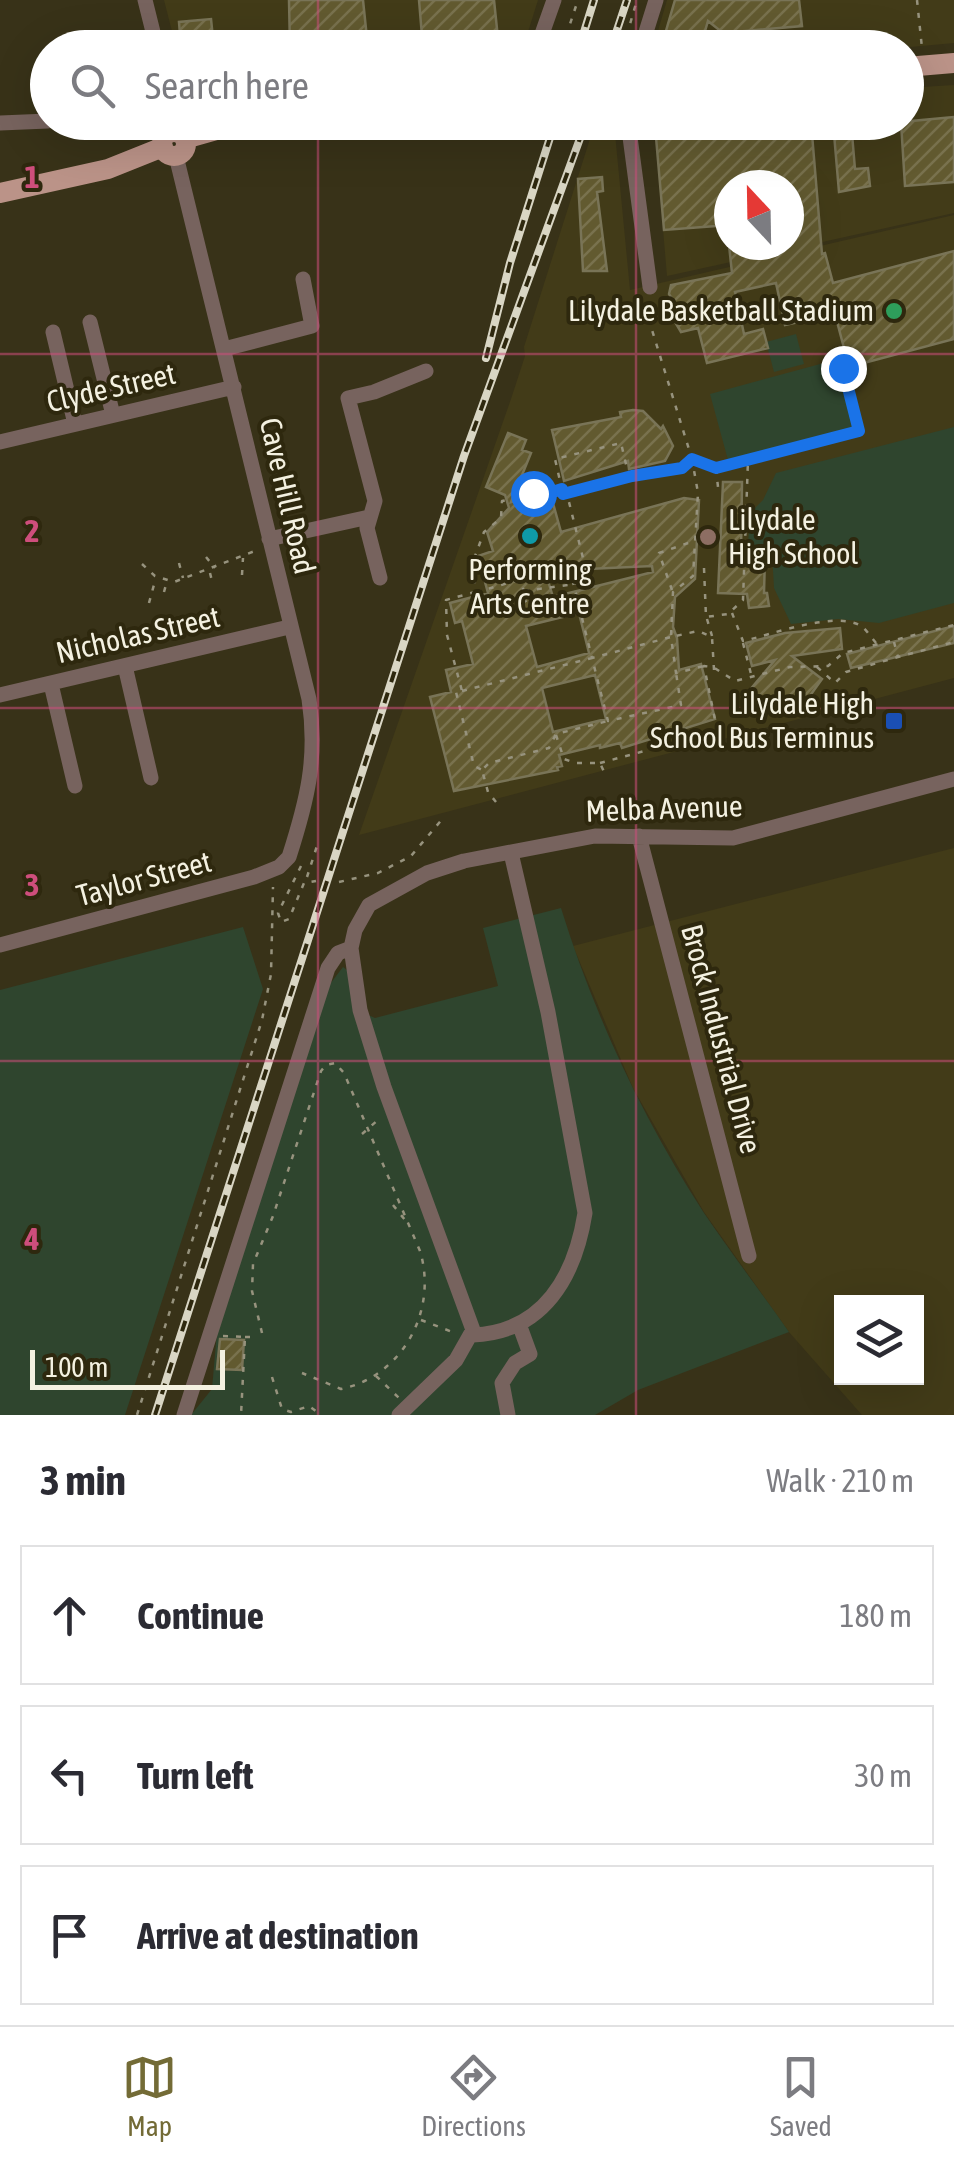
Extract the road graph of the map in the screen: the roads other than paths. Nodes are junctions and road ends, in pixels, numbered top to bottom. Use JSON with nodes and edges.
{"nodes":[{"id":1,"x":145,"y":0,"type":"edge"},
{"id":2,"x":554,"y":0,"type":"edge"},
{"id":3,"x":656,"y":0,"type":"edge"},
{"id":4,"x":152,"y":30,"type":"edge"},
{"id":5,"x":543,"y":30,"type":"edge"},
{"id":6,"x":647,"y":30,"type":"edge"},
{"id":7,"x":954,"y":63,"type":"edge"},
{"id":8,"x":924,"y":66,"type":"edge"},
{"id":9,"x":30,"y":122,"type":"edge"},
{"id":10,"x":0,"y":123,"type":"edge"},
{"id":11,"x":172,"y":140,"type":"edge"},
{"id":12,"x":174,"y":140,"type":"edge"},
{"id":13,"x":632,"y":140,"type":"edge"},
{"id":14,"x":0,"y":193,"type":"edge"},
{"id":15,"x":302,"y":279,"type":"dead end"},
{"id":16,"x":644,"y":288,"type":"road end"},
{"id":17,"x":90,"y":322,"type":"dead end"},
{"id":18,"x":53,"y":332,"type":"dead end"},
{"id":19,"x":224,"y":349,"type":"junction"},
{"id":20,"x":426,"y":370,"type":"dead end"},
{"id":21,"x":234,"y":388,"type":"junction"},
{"id":22,"x":113,"y":415,"type":"junction"},
{"id":23,"x":75,"y":424,"type":"junction"},
{"id":24,"x":0,"y":442,"type":"edge"},
{"id":25,"x":369,"y":516,"type":"junction"},
{"id":26,"x":270,"y":542,"type":"junction"},
{"id":27,"x":380,"y":578,"type":"dead end"},
{"id":28,"x":289,"y":627,"type":"junction"},
{"id":29,"x":125,"y":666,"type":"junction"},
{"id":30,"x":51,"y":684,"type":"junction"},
{"id":31,"x":0,"y":695,"type":"edge"},
{"id":32,"x":151,"y":778,"type":"dead end"},
{"id":33,"x":954,"y":779,"type":"edge"},
{"id":34,"x":75,"y":786,"type":"dead end"},
{"id":35,"x":639,"y":836,"type":"junction"},
{"id":36,"x":511,"y":853,"type":"junction"},
{"id":37,"x":272,"y":870,"type":"joint"},
{"id":38,"x":1,"y":940,"type":"edge"},
{"id":39,"x":351,"y":948,"type":"junction"},
{"id":40,"x":749,"y":1256,"type":"dead end"},
{"id":41,"x":519,"y":1324,"type":"junction"},
{"id":42,"x":472,"y":1337,"type":"junction"},
{"id":43,"x":404,"y":1411,"type":"edge"},
{"id":44,"x":184,"y":1415,"type":"edge"},
{"id":45,"x":508,"y":1415,"type":"edge"}],
"edges":[{"from":1,"to":4,"type":"street"},
{"from":2,"to":5,"type":"street"},
{"from":3,"to":6,"type":"street"},
{"from":7,"to":8,"type":"main road"},
{"from":9,"to":10,"type":"street"},
{"from":11,"to":14,"type":"main road"},
{"from":12,"to":19,"type":"street","name":"Cave Hill Road"},
{"from":13,"to":16,"type":"street"},
{"from":15,"to":19,"type":"street"},
{"from":17,"to":22,"type":"street"},
{"from":18,"to":23,"type":"street"},
{"from":19,"to":21,"type":"street","name":"Cave Hill Road"},
{"from":20,"to":25,"type":"street"},
{"from":21,"to":22,"type":"street","name":"Clyde Street"},
{"from":21,"to":26,"type":"street","name":"Cave Hill Road"},
{"from":22,"to":23,"type":"street","name":"Clyde Street"},
{"from":23,"to":24,"type":"street","name":"Clyde Street"},
{"from":25,"to":26,"type":"street"},
{"from":25,"to":27,"type":"street"},
{"from":26,"to":28,"type":"street","name":"Cave Hill Road"},
{"from":28,"to":29,"type":"street","name":"Nicholas Street"},
{"from":28,"to":37,"type":"street","name":"Cave Hill Road"},
{"from":29,"to":30,"type":"street","name":"Nicholas Street"},
{"from":29,"to":32,"type":"street"},
{"from":30,"to":31,"type":"street","name":"Nicholas Street"},
{"from":30,"to":34,"type":"street"},
{"from":33,"to":35,"type":"street","name":"Melba Avenue"},
{"from":35,"to":36,"type":"street","name":"Melba Avenue"},
{"from":35,"to":40,"type":"street","name":"Brock Industrial Drive"},
{"from":36,"to":39,"type":"street","name":"Melba Avenue"},
{"from":36,"to":41,"type":"street"},
{"from":37,"to":38,"type":"street","name":"Taylor Street"},
{"from":39,"to":42,"type":"street"},
{"from":39,"to":44,"type":"street","name":"Melba Avenue"},
{"from":41,"to":42,"type":"street"},
{"from":41,"to":45,"type":"street"},
{"from":42,"to":43,"type":"street"}]}
